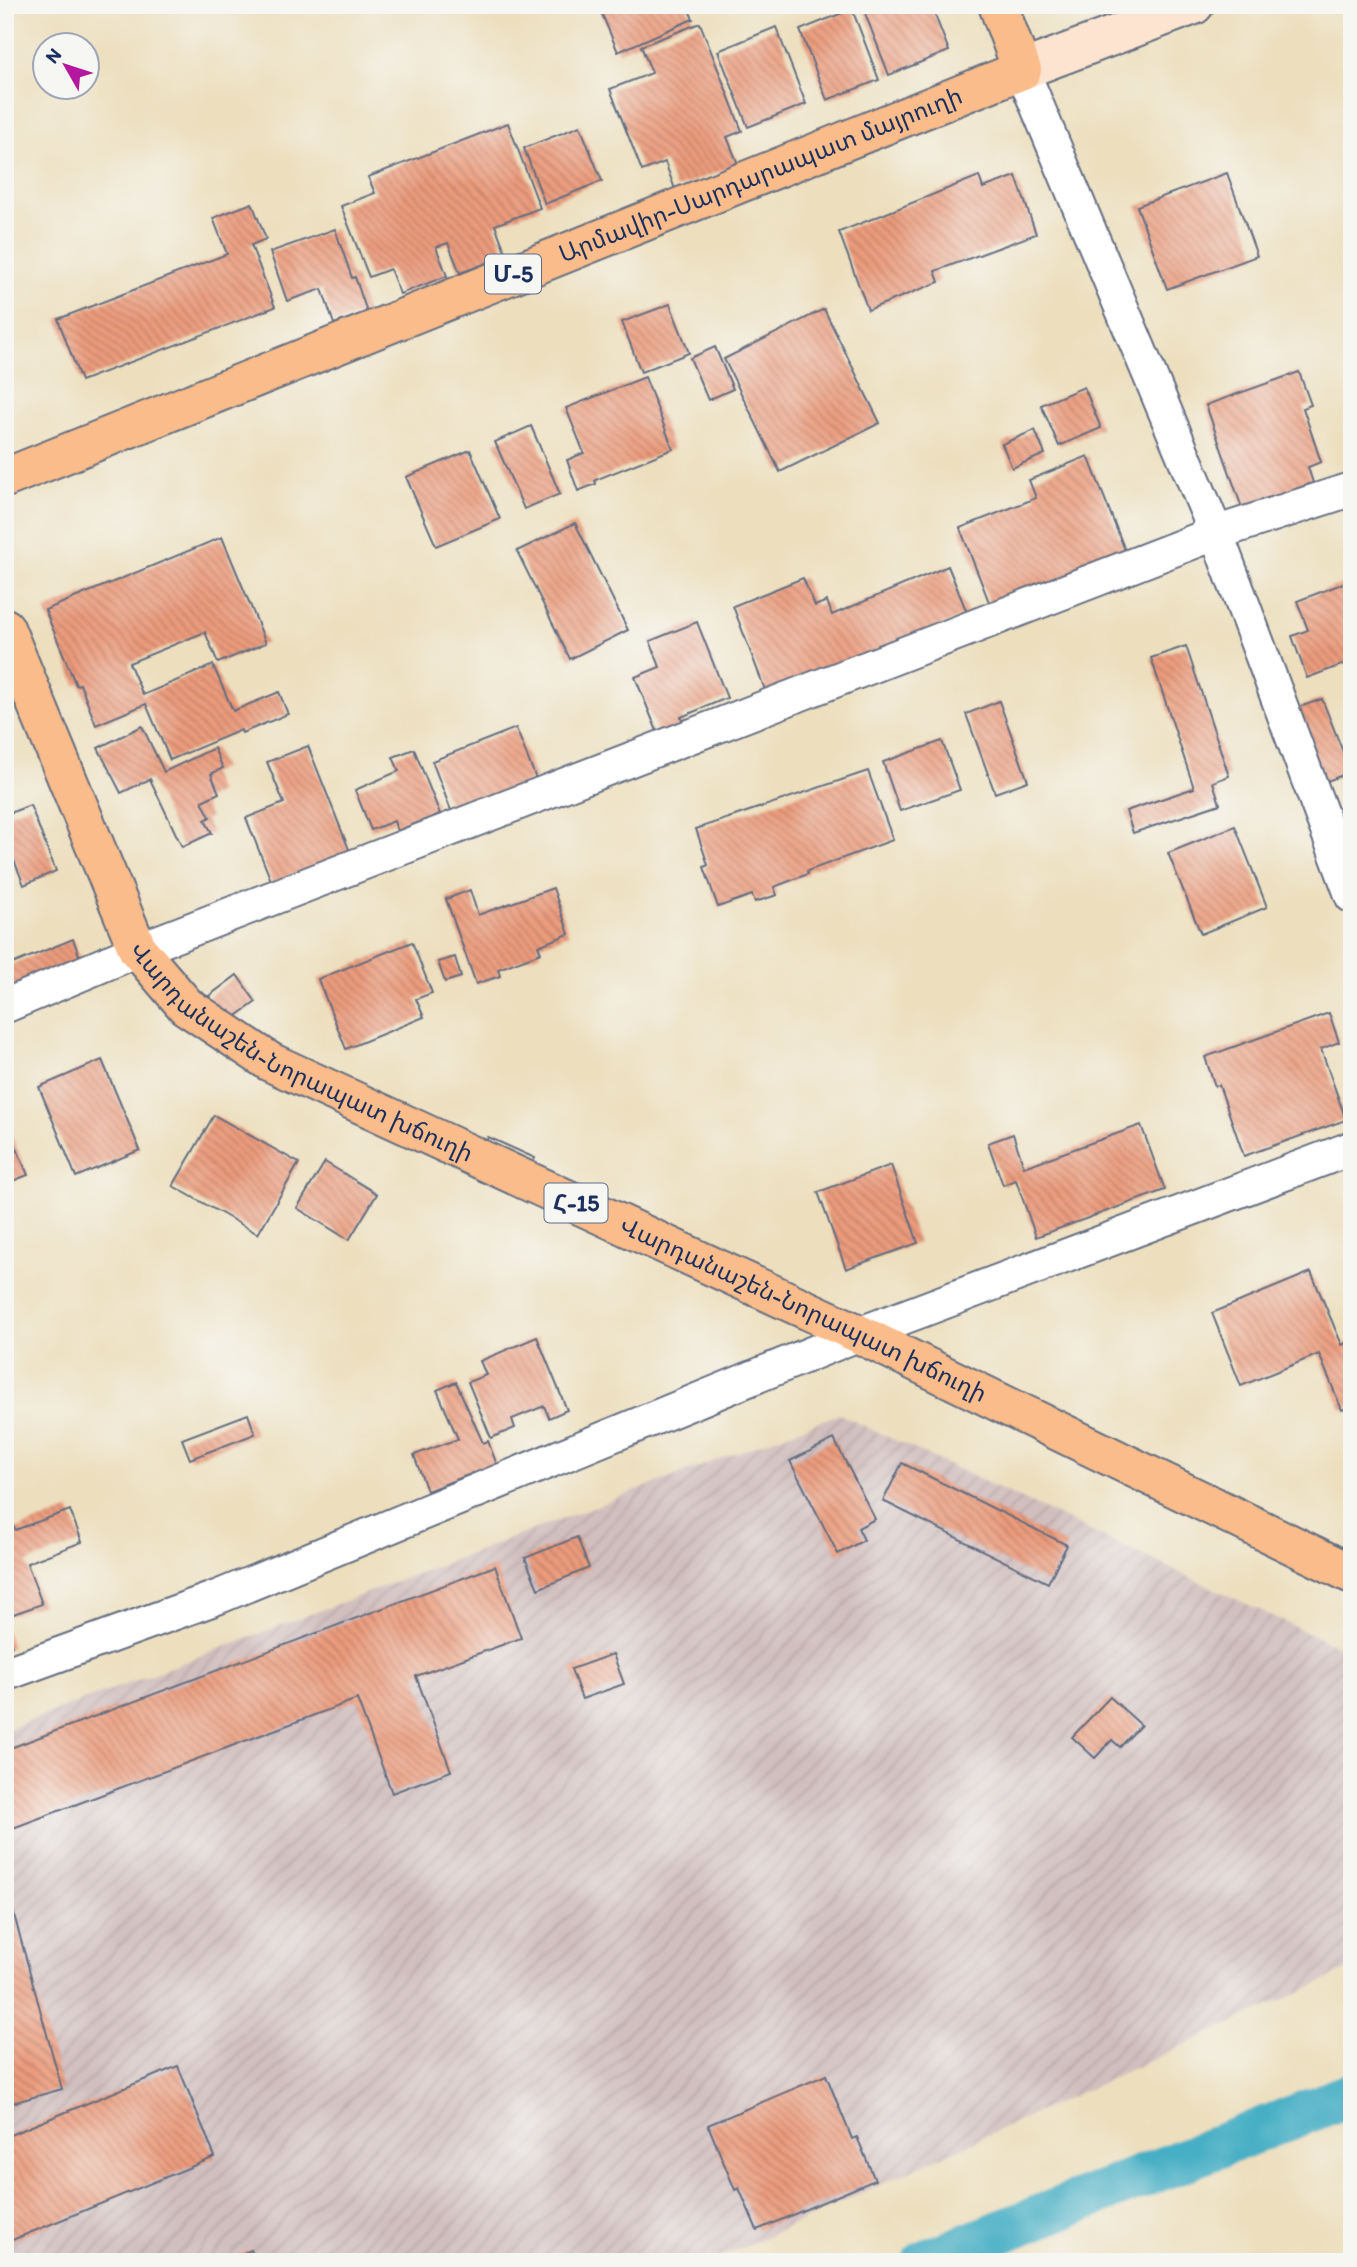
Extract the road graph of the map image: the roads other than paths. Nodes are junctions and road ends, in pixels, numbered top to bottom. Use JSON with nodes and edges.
{"nodes":[{"id":1,"x":998,"y":5,"type":"edge"},
{"id":2,"x":1194,"y":5,"type":"edge"},
{"id":3,"x":1022,"y":70,"type":"junction"},
{"id":4,"x":5,"y":478,"type":"edge"},
{"id":5,"x":1352,"y":489,"type":"edge"},
{"id":6,"x":1216,"y":533,"type":"junction"},
{"id":7,"x":5,"y":628,"type":"edge"},
{"id":8,"x":1352,"y":896,"type":"edge"},
{"id":9,"x":138,"y":950,"type":"junction"},
{"id":10,"x":5,"y":1006,"type":"edge"},
{"id":11,"x":1352,"y":1148,"type":"edge"},
{"id":12,"x":859,"y":1334,"type":"junction"},
{"id":13,"x":1352,"y":1574,"type":"edge"},
{"id":14,"x":5,"y":1674,"type":"edge"}],
"edges":[{"from":1,"to":3,"type":"main road"},
{"from":2,"to":3,"type":"main road"},
{"from":3,"to":4,"type":"main road","name":"Արմավիր-Սարդարապատ մայրուղի","number":"Մ-5"},
{"from":3,"to":6,"type":"street"},
{"from":5,"to":6,"type":"street"},
{"from":6,"to":8,"type":"street"},
{"from":6,"to":9,"type":"street"},
{"from":7,"to":9,"type":"main road","name":"Վարդանաշեն-Նորապատ խճուղի","number":"Հ-15"},
{"from":9,"to":10,"type":"street"},
{"from":9,"to":12,"type":"main road","name":"Վարդանաշեն-Նորապատ խճուղի","number":"Հ-15"},
{"from":11,"to":12,"type":"street"},
{"from":12,"to":13,"type":"main road","name":"Վարդանաշեն-Նորապատ խճուղի","number":"Հ-15"},
{"from":12,"to":14,"type":"street"}]}
